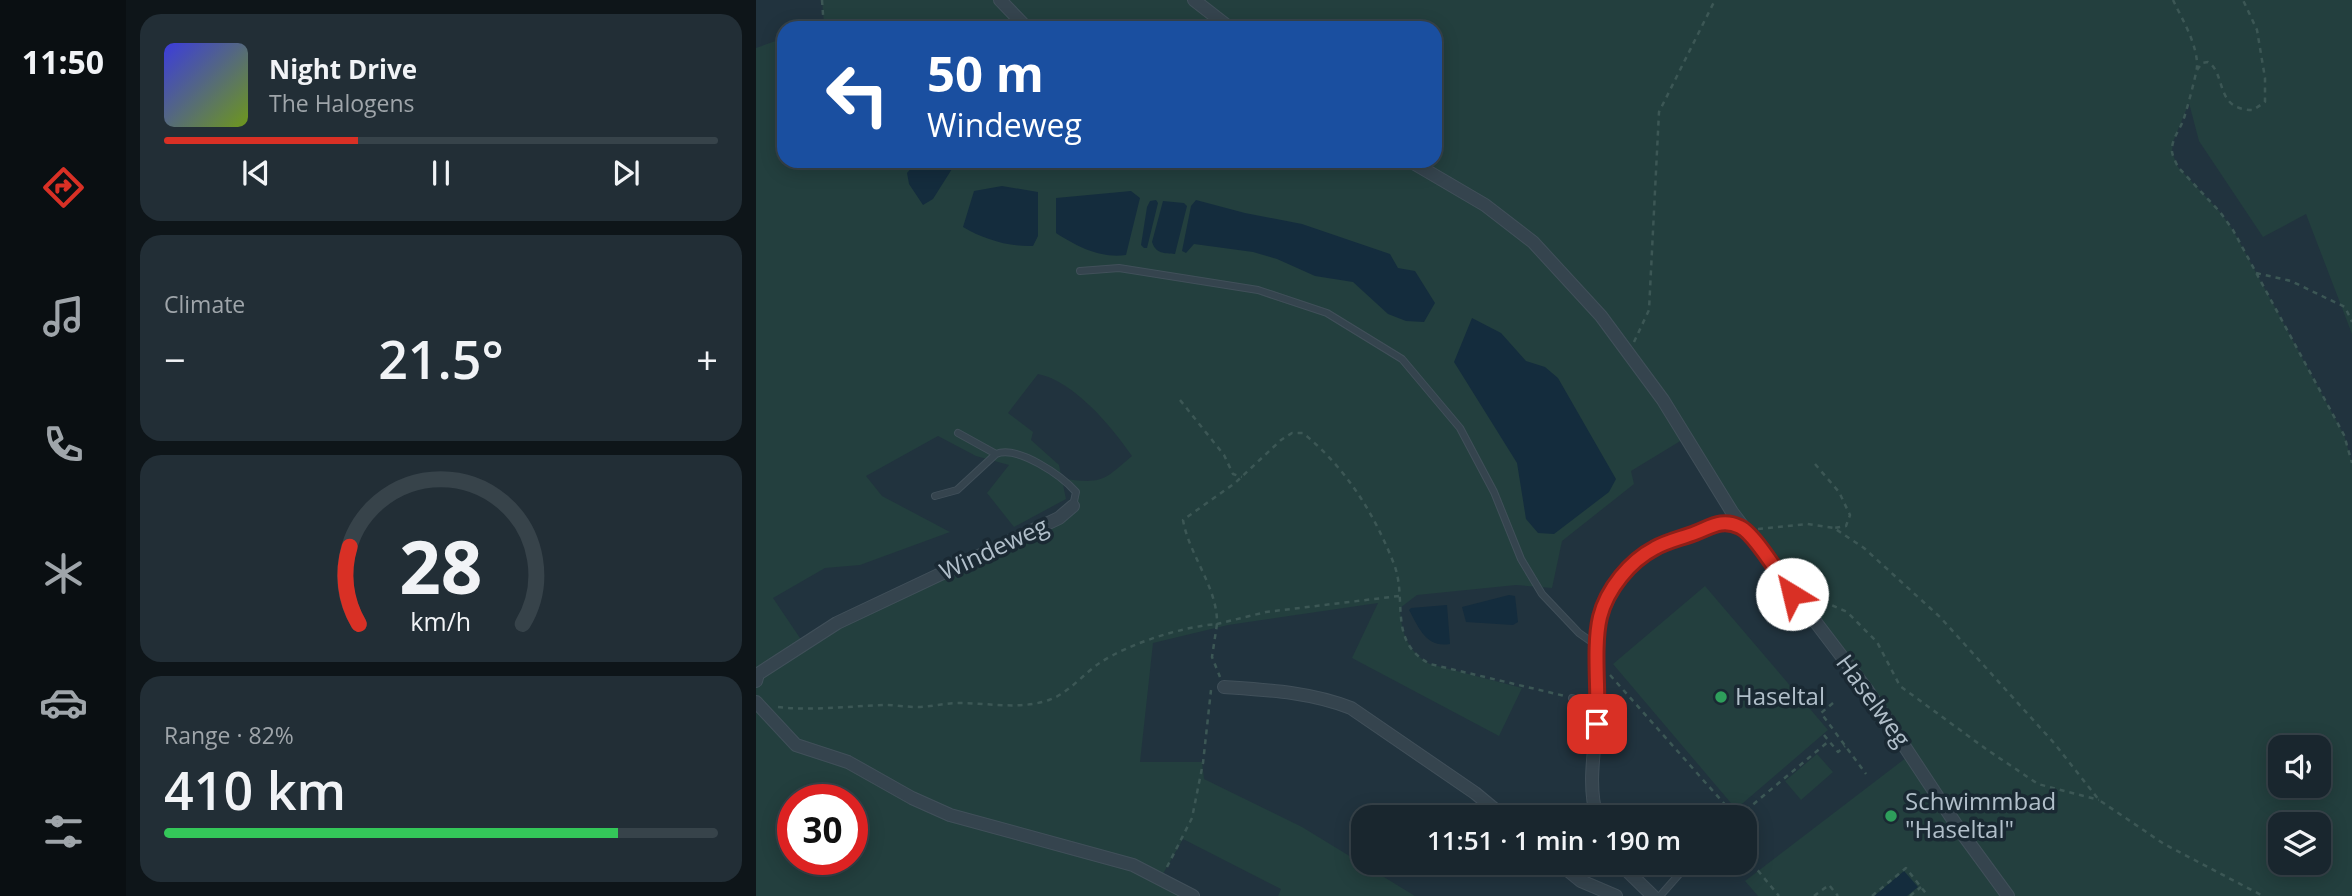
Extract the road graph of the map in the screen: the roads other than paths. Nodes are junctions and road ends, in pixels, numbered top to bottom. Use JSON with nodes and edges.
{"nodes":[{"id":1,"x":1000,"y":0,"type":"edge"},
{"id":2,"x":1194,"y":0,"type":"edge"},
{"id":3,"x":1020,"y":21,"type":"edge"},
{"id":4,"x":1221,"y":21,"type":"edge"},
{"id":5,"x":1422,"y":168,"type":"edge"},
{"id":6,"x":1080,"y":271,"type":"dead end"},
{"id":7,"x":958,"y":433,"type":"dead end"},
{"id":8,"x":996,"y":454,"type":"junction"},
{"id":9,"x":1719,"y":493,"type":"junction"},
{"id":10,"x":935,"y":496,"type":"dead end"},
{"id":11,"x":1073,"y":506,"type":"joint"},
{"id":12,"x":1712,"y":524,"type":"junction"},
{"id":13,"x":1746,"y":530,"type":"junction"},
{"id":14,"x":1598,"y":646,"type":"junction"},
{"id":15,"x":756,"y":681,"type":"edge"},
{"id":16,"x":1224,"y":687,"type":"road end"},
{"id":17,"x":1572,"y":698,"type":"road end"},
{"id":18,"x":756,"y":702,"type":"edge"},
{"id":19,"x":1598,"y":706,"type":"junction"},
{"id":20,"x":1623,"y":719,"type":"dead end"},
{"id":21,"x":1489,"y":805,"type":"edge"},
{"id":22,"x":1594,"y":805,"type":"edge"},
{"id":23,"x":1574,"y":875,"type":"edge"},
{"id":24,"x":1630,"y":875,"type":"edge"},
{"id":25,"x":1678,"y":875,"type":"edge"},
{"id":26,"x":1193,"y":896,"type":"edge"},
{"id":27,"x":1616,"y":896,"type":"edge"},
{"id":28,"x":1653,"y":896,"type":"edge"},
{"id":29,"x":1660,"y":896,"type":"edge"},
{"id":30,"x":2008,"y":896,"type":"edge"}],
"edges":[{"from":1,"to":3,"type":"street"},
{"from":2,"to":4,"type":"street"},
{"from":5,"to":9,"type":"street","name":"Haselweg"},
{"from":6,"to":14,"type":"lane"},
{"from":7,"to":8,"type":"lane"},
{"from":8,"to":10,"type":"lane"},
{"from":8,"to":11,"type":"lane","name":"Windeweg"},
{"from":9,"to":12,"type":"street"},
{"from":9,"to":13,"type":"street","name":"Haselweg"},
{"from":11,"to":15,"type":"street","name":"Windeweg"},
{"from":12,"to":13,"type":"street"},
{"from":12,"to":14,"type":"street"},
{"from":13,"to":30,"type":"street","name":"Haselweg"},
{"from":14,"to":19,"type":"street"},
{"from":16,"to":21,"type":"street"},
{"from":17,"to":19,"type":"lane"},
{"from":18,"to":26,"type":"street"},
{"from":19,"to":20,"type":"lane"},
{"from":19,"to":22,"type":"street"},
{"from":23,"to":27,"type":"street"},
{"from":24,"to":28,"type":"street"},
{"from":25,"to":29,"type":"lane"}]}
